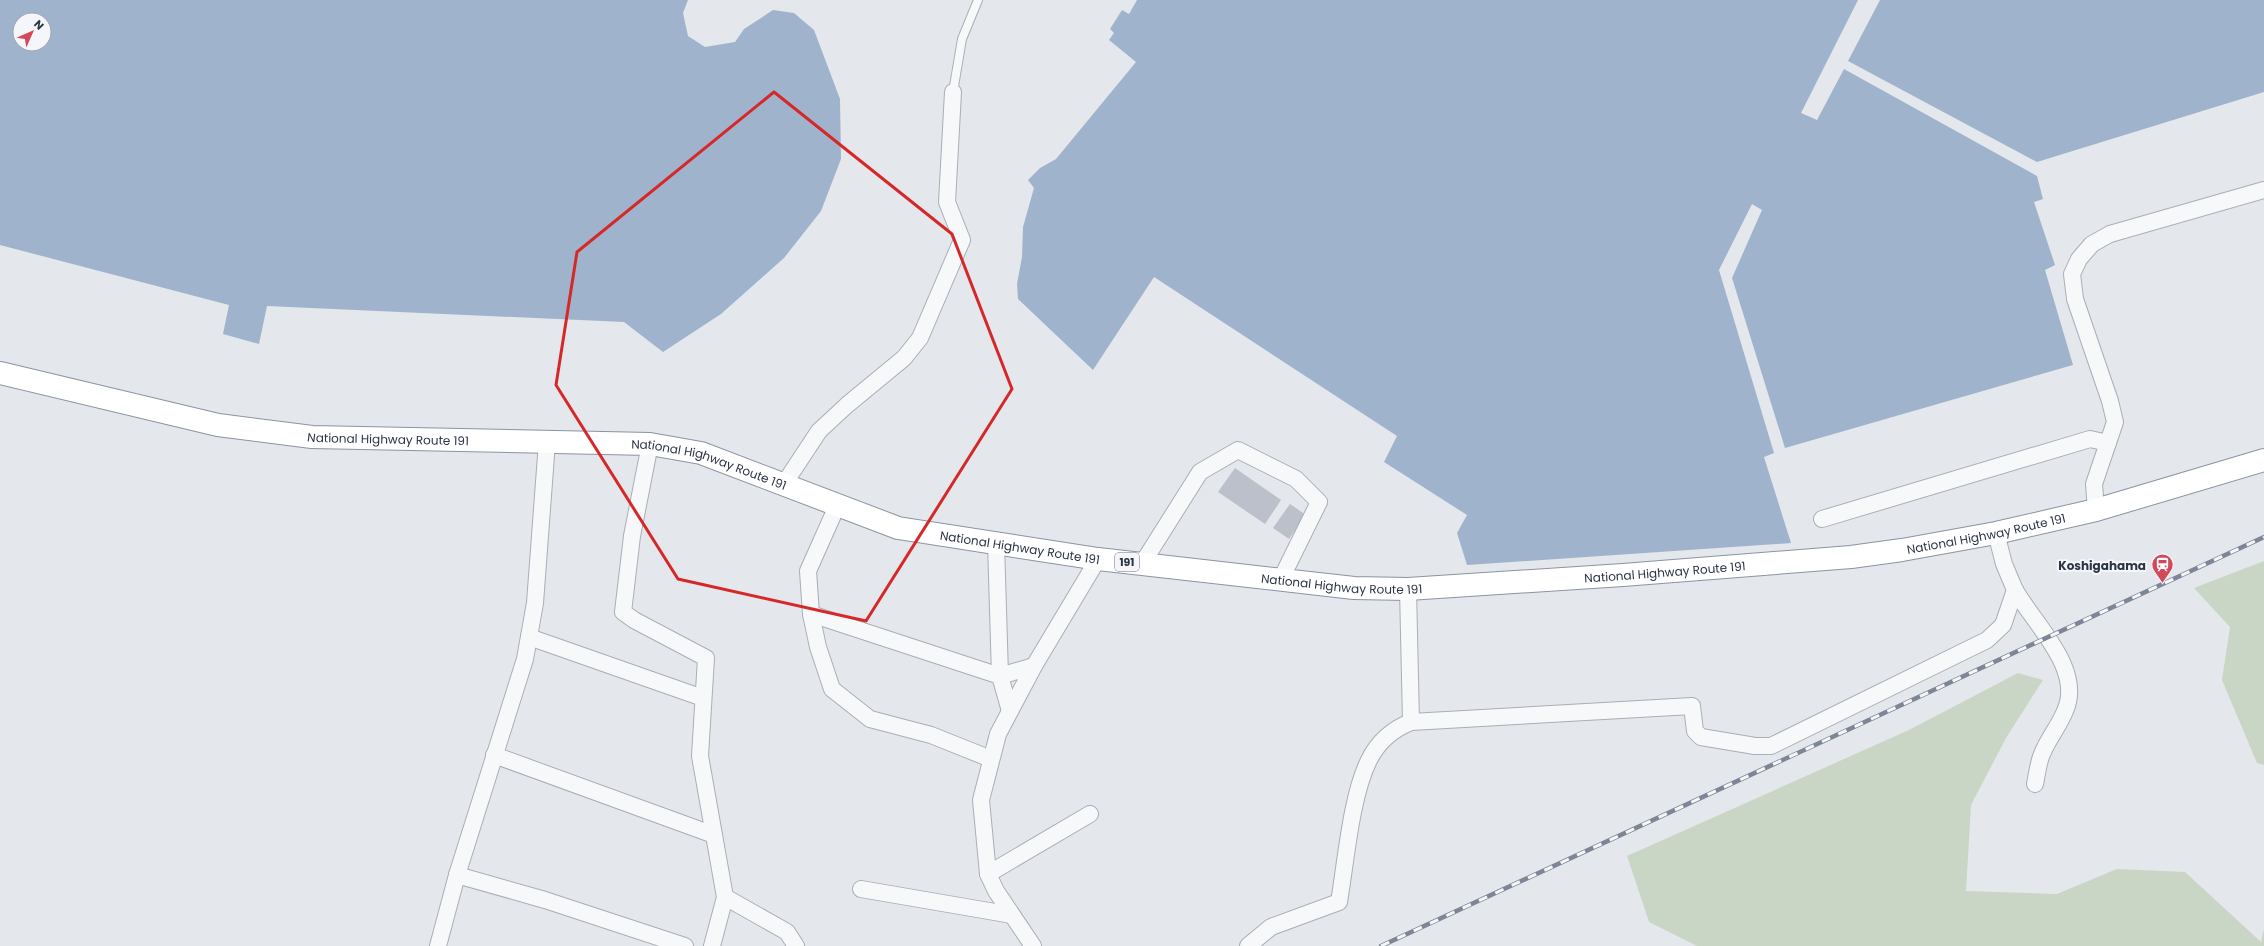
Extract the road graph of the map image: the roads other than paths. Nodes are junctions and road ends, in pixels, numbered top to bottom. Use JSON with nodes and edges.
{"nodes":[{"id":1,"x":978,"y":0,"type":"edge"},
{"id":2,"x":953,"y":92,"type":"joint"},
{"id":3,"x":2264,"y":190,"type":"edge"},
{"id":4,"x":0,"y":373,"type":"edge"},
{"id":5,"x":547,"y":442,"type":"junction"},
{"id":6,"x":2108,"y":443,"type":"junction"},
{"id":7,"x":650,"y":444,"type":"junction"},
{"id":8,"x":2264,"y":460,"type":"edge"},
{"id":9,"x":784,"y":484,"type":"junction"},
{"id":10,"x":837,"y":506,"type":"junction"},
{"id":11,"x":2096,"y":510,"type":"junction"},
{"id":12,"x":1822,"y":519,"type":"dead end"},
{"id":13,"x":1996,"y":533,"type":"junction"},
{"id":14,"x":996,"y":543,"type":"junction"},
{"id":15,"x":1098,"y":559,"type":"junction"},
{"id":16,"x":1142,"y":564,"type":"junction"},
{"id":17,"x":1280,"y":581,"type":"junction"},
{"id":18,"x":1408,"y":589,"type":"junction"},
{"id":19,"x":2015,"y":590,"type":"junction"},
{"id":20,"x":811,"y":614,"type":"junction"},
{"id":21,"x":529,"y":636,"type":"junction"},
{"id":22,"x":1034,"y":666,"type":"junction"},
{"id":23,"x":1000,"y":676,"type":"junction"},
{"id":24,"x":703,"y":698,"type":"junction"},
{"id":25,"x":1010,"y":711,"type":"junction"},
{"id":26,"x":1411,"y":722,"type":"junction"},
{"id":27,"x":494,"y":755,"type":"junction"},
{"id":28,"x":991,"y":758,"type":"junction"},
{"id":29,"x":2035,"y":784,"type":"dead end"},
{"id":30,"x":1090,"y":814,"type":"dead end"},
{"id":31,"x":714,"y":835,"type":"junction"},
{"id":32,"x":988,"y":874,"type":"junction"},
{"id":33,"x":457,"y":875,"type":"junction"},
{"id":34,"x":861,"y":889,"type":"dead end"},
{"id":35,"x":726,"y":897,"type":"junction"},
{"id":36,"x":1012,"y":915,"type":"junction"},
{"id":37,"x":1031,"y":945,"type":"edge"},
{"id":38,"x":438,"y":946,"type":"edge"},
{"id":39,"x":685,"y":946,"type":"edge"},
{"id":40,"x":712,"y":946,"type":"edge"},
{"id":41,"x":796,"y":946,"type":"edge"},
{"id":42,"x":1248,"y":946,"type":"edge"}],
"edges":[{"from":1,"to":2,"type":"lane"},
{"from":2,"to":9,"type":"street"},
{"from":3,"to":6,"type":"street"},
{"from":4,"to":5,"type":"highway","name":"National Highway Route 191","number":"191"},
{"from":5,"to":7,"type":"highway","name":"National Highway Route 191","number":"191"},
{"from":5,"to":21,"type":"street"},
{"from":6,"to":11,"type":"street"},
{"from":6,"to":12,"type":"street"},
{"from":7,"to":9,"type":"highway","name":"National Highway Route 191","number":"191"},
{"from":7,"to":24,"type":"street"},
{"from":8,"to":11,"type":"highway","name":"National Highway Route 191","number":"191"},
{"from":9,"to":10,"type":"highway","name":"National Highway Route 191","number":"191"},
{"from":10,"to":14,"type":"highway","name":"National Highway Route 191","number":"191"},
{"from":10,"to":20,"type":"street"},
{"from":11,"to":13,"type":"highway","name":"National Highway Route 191","number":"191"},
{"from":13,"to":18,"type":"highway","name":"National Highway Route 191","number":"191"},
{"from":13,"to":19,"type":"street"},
{"from":14,"to":15,"type":"highway","name":"National Highway Route 191","number":"191"},
{"from":14,"to":23,"type":"street"},
{"from":15,"to":16,"type":"highway","name":"National Highway Route 191","number":"191"},
{"from":15,"to":22,"type":"street"},
{"from":16,"to":17,"type":"highway","name":"National Highway Route 191","number":"191"},
{"from":16,"to":17,"type":"street"},
{"from":17,"to":18,"type":"highway","name":"National Highway Route 191","number":"191"},
{"from":18,"to":26,"type":"street"},
{"from":19,"to":26,"type":"street"},
{"from":19,"to":29,"type":"street"},
{"from":20,"to":23,"type":"street"},
{"from":20,"to":28,"type":"street"},
{"from":21,"to":24,"type":"street"},
{"from":21,"to":27,"type":"street"},
{"from":22,"to":23,"type":"street"},
{"from":22,"to":25,"type":"street"},
{"from":23,"to":25,"type":"street"},
{"from":24,"to":31,"type":"street"},
{"from":25,"to":28,"type":"street"},
{"from":26,"to":42,"type":"street"},
{"from":27,"to":31,"type":"street"},
{"from":27,"to":33,"type":"street"},
{"from":28,"to":32,"type":"street"},
{"from":30,"to":32,"type":"street"},
{"from":31,"to":35,"type":"street"},
{"from":32,"to":36,"type":"street"},
{"from":33,"to":38,"type":"street"},
{"from":33,"to":39,"type":"street"},
{"from":34,"to":36,"type":"street"},
{"from":35,"to":40,"type":"street"},
{"from":35,"to":41,"type":"street"},
{"from":36,"to":37,"type":"street"}]}
